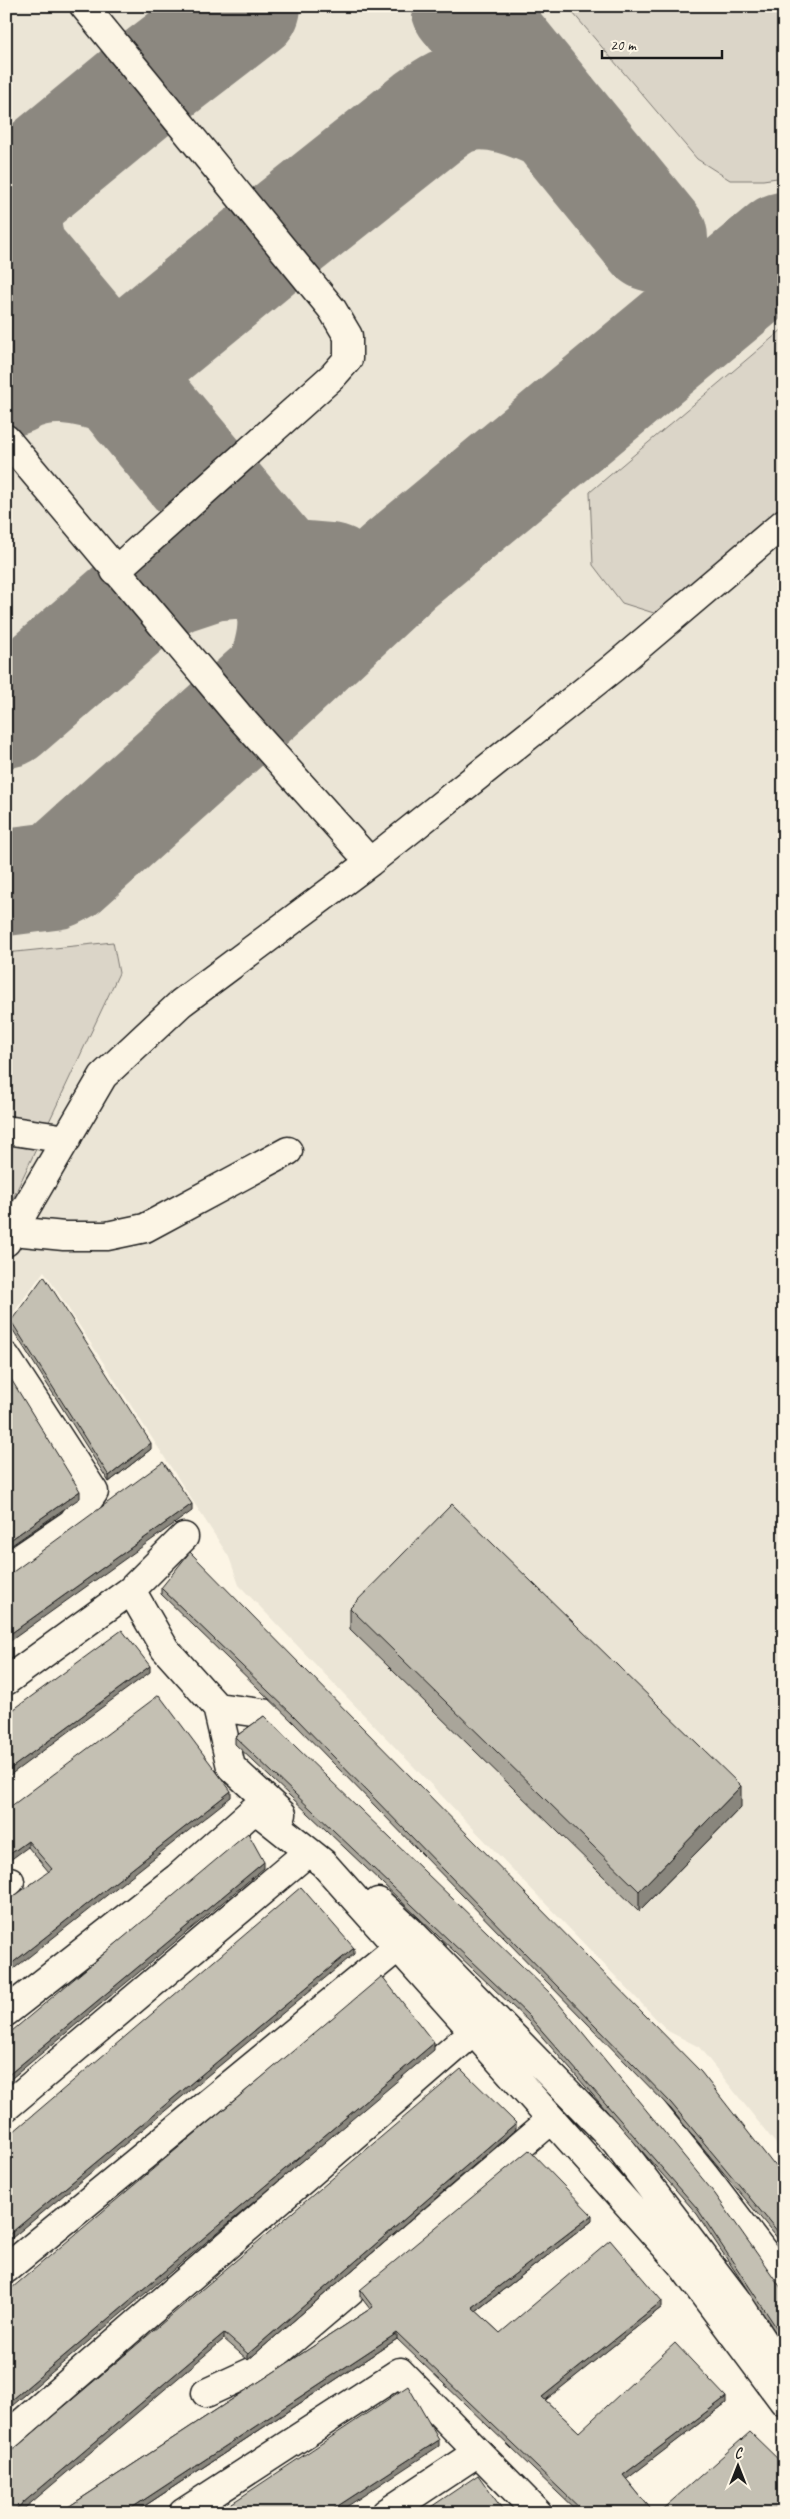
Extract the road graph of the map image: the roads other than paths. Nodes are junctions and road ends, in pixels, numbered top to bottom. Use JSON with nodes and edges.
{"nodes":[{"id":1,"x":84,"y":6,"type":"edge"},
{"id":2,"x":6,"y":439,"type":"edge"},
{"id":3,"x":784,"y":523,"type":"edge"},
{"id":4,"x":115,"y":571,"type":"junction"},
{"id":5,"x":370,"y":862,"type":"junction"},
{"id":6,"x":6,"y":1130,"type":"edge"},
{"id":7,"x":67,"y":1139,"type":"junction"},
{"id":8,"x":288,"y":1151,"type":"dead end"},
{"id":9,"x":10,"y":1237,"type":"edge"},
{"id":10,"x":6,"y":1357,"type":"edge"},
{"id":11,"x":184,"y":1538,"type":"dead end"},
{"id":12,"x":6,"y":1568,"type":"edge"},
{"id":13,"x":131,"y":1590,"type":"junction"},
{"id":14,"x":6,"y":1681,"type":"edge"},
{"id":15,"x":218,"y":1707,"type":"junction"},
{"id":16,"x":308,"y":1852,"type":"junction"},
{"id":17,"x":397,"y":1948,"type":"junction"},
{"id":18,"x":6,"y":2012,"type":"edge"},
{"id":19,"x":473,"y":2032,"type":"junction"},
{"id":20,"x":6,"y":2107,"type":"edge"},
{"id":21,"x":551,"y":2120,"type":"junction"},
{"id":22,"x":6,"y":2269,"type":"edge"},
{"id":23,"x":784,"y":2279,"type":"edge"},
{"id":24,"x":784,"y":2373,"type":"edge"},
{"id":25,"x":206,"y":2394,"type":"dead end"},
{"id":26,"x":784,"y":2402,"type":"edge"},
{"id":27,"x":6,"y":2437,"type":"edge"},
{"id":28,"x":478,"y":2452,"type":"junction"},
{"id":29,"x":183,"y":2513,"type":"edge"},
{"id":30,"x":386,"y":2513,"type":"edge"},
{"id":31,"x":538,"y":2513,"type":"edge"}],
"edges":[{"from":1,"to":4,"type":"lane"},
{"from":2,"to":4,"type":"lane"},
{"from":3,"to":5,"type":"lane"},
{"from":4,"to":5,"type":"lane"},
{"from":5,"to":7,"type":"lane"},
{"from":6,"to":7,"type":"lane"},
{"from":7,"to":9,"type":"lane"},
{"from":8,"to":9,"type":"lane"},
{"from":10,"to":12,"type":"lane"},
{"from":11,"to":13,"type":"lane"},
{"from":13,"to":14,"type":"lane"},
{"from":13,"to":15,"type":"lane"},
{"from":15,"to":23,"type":"lane"},
{"from":15,"to":24,"type":"lane"},
{"from":16,"to":17,"type":"lane"},
{"from":16,"to":18,"type":"lane"},
{"from":16,"to":20,"type":"lane"},
{"from":17,"to":19,"type":"lane"},
{"from":17,"to":22,"type":"lane"},
{"from":19,"to":21,"type":"lane"},
{"from":19,"to":27,"type":"lane"},
{"from":21,"to":25,"type":"lane"},
{"from":21,"to":26,"type":"lane"},
{"from":28,"to":29,"type":"lane"},
{"from":28,"to":30,"type":"lane"},
{"from":28,"to":31,"type":"lane"}]}
